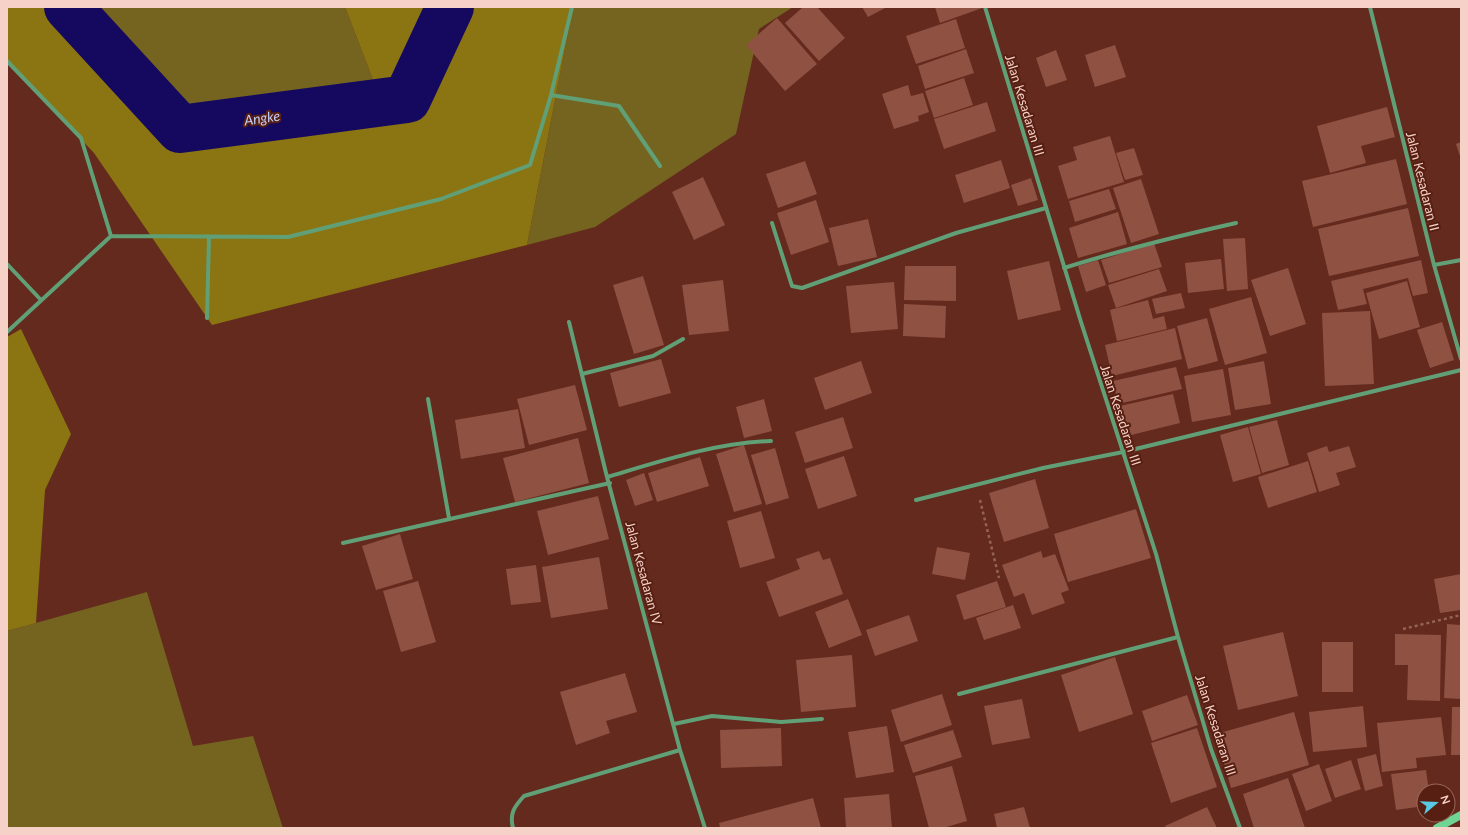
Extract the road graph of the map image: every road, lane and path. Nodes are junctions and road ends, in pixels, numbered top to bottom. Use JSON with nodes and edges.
{"nodes":[{"id":1,"x":572,"y":7,"type":"edge"},
{"id":2,"x":985,"y":7,"type":"edge"},
{"id":3,"x":1370,"y":7,"type":"edge"},
{"id":4,"x":7,"y":61,"type":"edge"},
{"id":5,"x":551,"y":95,"type":"junction"},
{"id":6,"x":660,"y":166,"type":"dead end"},
{"id":7,"x":1046,"y":208,"type":"junction"},
{"id":8,"x":1236,"y":223,"type":"dead end"},
{"id":9,"x":772,"y":224,"type":"dead end"},
{"id":10,"x":111,"y":236,"type":"junction"},
{"id":11,"x":209,"y":237,"type":"junction"},
{"id":12,"x":1461,"y":260,"type":"edge"},
{"id":13,"x":7,"y":264,"type":"edge"},
{"id":14,"x":1434,"y":265,"type":"junction"},
{"id":15,"x":1064,"y":268,"type":"junction"},
{"id":16,"x":41,"y":300,"type":"junction"},
{"id":17,"x":207,"y":318,"type":"dead end"},
{"id":18,"x":569,"y":322,"type":"dead end"},
{"id":19,"x":7,"y":332,"type":"edge"},
{"id":20,"x":683,"y":338,"type":"dead end"},
{"id":21,"x":1461,"y":359,"type":"edge"},
{"id":22,"x":1461,"y":370,"type":"edge"},
{"id":23,"x":582,"y":374,"type":"junction"},
{"id":24,"x":428,"y":399,"type":"dead end"},
{"id":25,"x":771,"y":441,"type":"dead end"},
{"id":26,"x":1122,"y":452,"type":"junction"},
{"id":27,"x":607,"y":478,"type":"junction"},
{"id":28,"x":610,"y":483,"type":"junction"},
{"id":29,"x":976,"y":484,"type":"junction"},
{"id":30,"x":916,"y":500,"type":"dead end"},
{"id":31,"x":449,"y":518,"type":"junction"},
{"id":32,"x":343,"y":543,"type":"dead end"},
{"id":33,"x":999,"y":578,"type":"dead end"},
{"id":34,"x":1461,"y":615,"type":"edge"},
{"id":35,"x":1403,"y":629,"type":"dead end"},
{"id":36,"x":1178,"y":637,"type":"junction"},
{"id":37,"x":959,"y":694,"type":"dead end"},
{"id":38,"x":822,"y":720,"type":"dead end"},
{"id":39,"x":674,"y":724,"type":"junction"},
{"id":40,"x":680,"y":750,"type":"junction"},
{"id":41,"x":1461,"y":815,"type":"edge"},
{"id":42,"x":513,"y":828,"type":"edge"},
{"id":43,"x":705,"y":828,"type":"edge"},
{"id":44,"x":1240,"y":828,"type":"edge"},
{"id":45,"x":1437,"y":828,"type":"edge"}],
"edges":[{"from":1,"to":5,"type":"street"},
{"from":2,"to":7,"type":"street","name":"Jalan Kesadaran III"},
{"from":3,"to":14,"type":"street","name":"Jalan Kesadaran II"},
{"from":4,"to":10,"type":"street"},
{"from":5,"to":6,"type":"street"},
{"from":5,"to":11,"type":"street"},
{"from":7,"to":9,"type":"street"},
{"from":7,"to":15,"type":"street","name":"Jalan Kesadaran III"},
{"from":8,"to":15,"type":"street"},
{"from":10,"to":11,"type":"street"},
{"from":10,"to":16,"type":"street"},
{"from":11,"to":17,"type":"street"},
{"from":12,"to":14,"type":"street"},
{"from":13,"to":16,"type":"street"},
{"from":14,"to":21,"type":"street","name":"Jalan Kesadaran II"},
{"from":15,"to":26,"type":"street","name":"Jalan Kesadaran III"},
{"from":16,"to":19,"type":"street"},
{"from":18,"to":23,"type":"street","name":"Jalan Kesadaran IV"},
{"from":20,"to":23,"type":"street"},
{"from":22,"to":26,"type":"street"},
{"from":23,"to":27,"type":"street","name":"Jalan Kesadaran IV"},
{"from":24,"to":31,"type":"street"},
{"from":25,"to":27,"type":"street"},
{"from":26,"to":29,"type":"street"},
{"from":26,"to":36,"type":"street","name":"Jalan Kesadaran III"},
{"from":27,"to":28,"type":"street","name":"Jalan Kesadaran IV"},
{"from":28,"to":31,"type":"street"},
{"from":28,"to":39,"type":"street","name":"Jalan Kesadaran IV"},
{"from":29,"to":30,"type":"street"},
{"from":29,"to":33,"type":"path"},
{"from":31,"to":32,"type":"street"},
{"from":34,"to":35,"type":"path"},
{"from":36,"to":37,"type":"street"},
{"from":36,"to":44,"type":"street","name":"Jalan Kesadaran III"},
{"from":38,"to":39,"type":"street"},
{"from":39,"to":40,"type":"street","name":"Jalan Kesadaran IV"},
{"from":40,"to":42,"type":"street"},
{"from":40,"to":43,"type":"street","name":"Jalan Kesadaran IV"},
{"from":41,"to":45,"type":"main road"}]}
